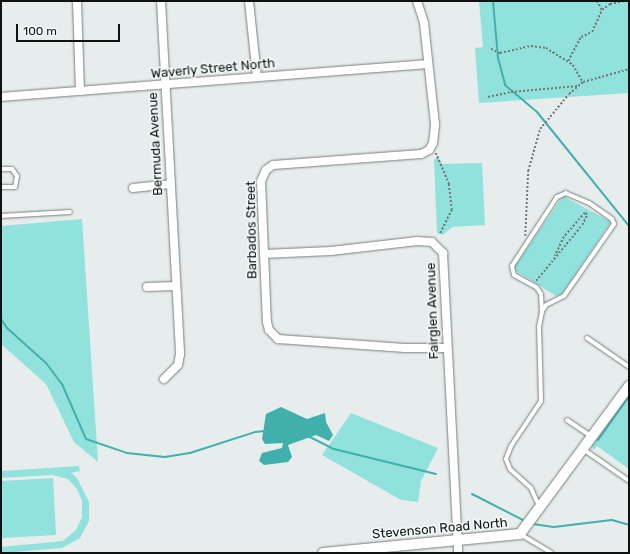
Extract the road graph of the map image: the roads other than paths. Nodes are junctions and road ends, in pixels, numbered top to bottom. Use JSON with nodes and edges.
{"nodes":[{"id":1,"x":77,"y":1,"type":"edge"},
{"id":2,"x":161,"y":1,"type":"edge"},
{"id":3,"x":249,"y":1,"type":"edge"},
{"id":4,"x":416,"y":1,"type":"edge"},
{"id":5,"x":428,"y":64,"type":"junction"},
{"id":6,"x":257,"y":77,"type":"junction"},
{"id":7,"x":165,"y":85,"type":"junction"},
{"id":8,"x":80,"y":91,"type":"junction"},
{"id":9,"x":1,"y":97,"type":"edge"},
{"id":10,"x":1,"y":170,"type":"edge"},
{"id":11,"x":170,"y":184,"type":"junction"},
{"id":12,"x":1,"y":187,"type":"edge"},
{"id":13,"x":133,"y":188,"type":"dead end"},
{"id":14,"x":70,"y":212,"type":"dead end"},
{"id":15,"x":1,"y":216,"type":"edge"},
{"id":16,"x":264,"y":254,"type":"junction"},
{"id":17,"x":176,"y":286,"type":"junction"},
{"id":18,"x":147,"y":287,"type":"dead end"},
{"id":19,"x":542,"y":311,"type":"junction"},
{"id":20,"x":587,"y":338,"type":"dead end"},
{"id":21,"x":447,"y":348,"type":"junction"},
{"id":22,"x":629,"y":367,"type":"edge"},
{"id":23,"x":164,"y":379,"type":"dead end"},
{"id":24,"x":629,"y":386,"type":"edge"},
{"id":25,"x":567,"y":420,"type":"dead end"},
{"id":26,"x":592,"y":437,"type":"junction"},
{"id":27,"x":583,"y":449,"type":"junction"},
{"id":28,"x":629,"y":481,"type":"edge"},
{"id":29,"x":539,"y":508,"type":"junction"},
{"id":30,"x":520,"y":534,"type":"junction"},
{"id":31,"x":457,"y":540,"type":"junction"},
{"id":32,"x":323,"y":553,"type":"edge"},
{"id":33,"x":458,"y":553,"type":"edge"},
{"id":34,"x":552,"y":553,"type":"edge"}],
"edges":[{"from":1,"to":8,"type":"street"},
{"from":2,"to":7,"type":"street","name":"Bermuda Avenue"},
{"from":3,"to":6,"type":"street"},
{"from":4,"to":5,"type":"street"},
{"from":5,"to":6,"type":"street","name":"Waverly Street North"},
{"from":5,"to":16,"type":"street","name":"Barbados Street"},
{"from":6,"to":7,"type":"street","name":"Waverly Street North"},
{"from":7,"to":8,"type":"street","name":"Waverly Street North"},
{"from":7,"to":11,"type":"street","name":"Bermuda Avenue"},
{"from":8,"to":9,"type":"street","name":"Waverly Street North"},
{"from":10,"to":12,"type":"lane"},
{"from":11,"to":13,"type":"street"},
{"from":11,"to":17,"type":"street","name":"Bermuda Avenue"},
{"from":14,"to":15,"type":"lane"},
{"from":16,"to":21,"type":"street","name":"Barbados Street"},
{"from":16,"to":21,"type":"street","name":"Fairglen Avenue"},
{"from":17,"to":18,"type":"street"},
{"from":17,"to":23,"type":"street","name":"Bermuda Avenue"},
{"from":19,"to":19,"type":"lane"},
{"from":19,"to":29,"type":"lane"},
{"from":20,"to":22,"type":"lane"},
{"from":21,"to":31,"type":"street","name":"Fairglen Avenue"},
{"from":24,"to":26,"type":"street","name":"Stevenson Road North"},
{"from":25,"to":26,"type":"lane"},
{"from":26,"to":27,"type":"street","name":"Stevenson Road North"},
{"from":27,"to":28,"type":"lane"},
{"from":27,"to":29,"type":"street","name":"Stevenson Road North"},
{"from":29,"to":30,"type":"street","name":"Stevenson Road North"},
{"from":30,"to":31,"type":"street","name":"Stevenson Road North"},
{"from":30,"to":34,"type":"lane"},
{"from":31,"to":32,"type":"street","name":"Stevenson Road North"},
{"from":31,"to":33,"type":"street","name":"Fairglen Avenue"}]}
